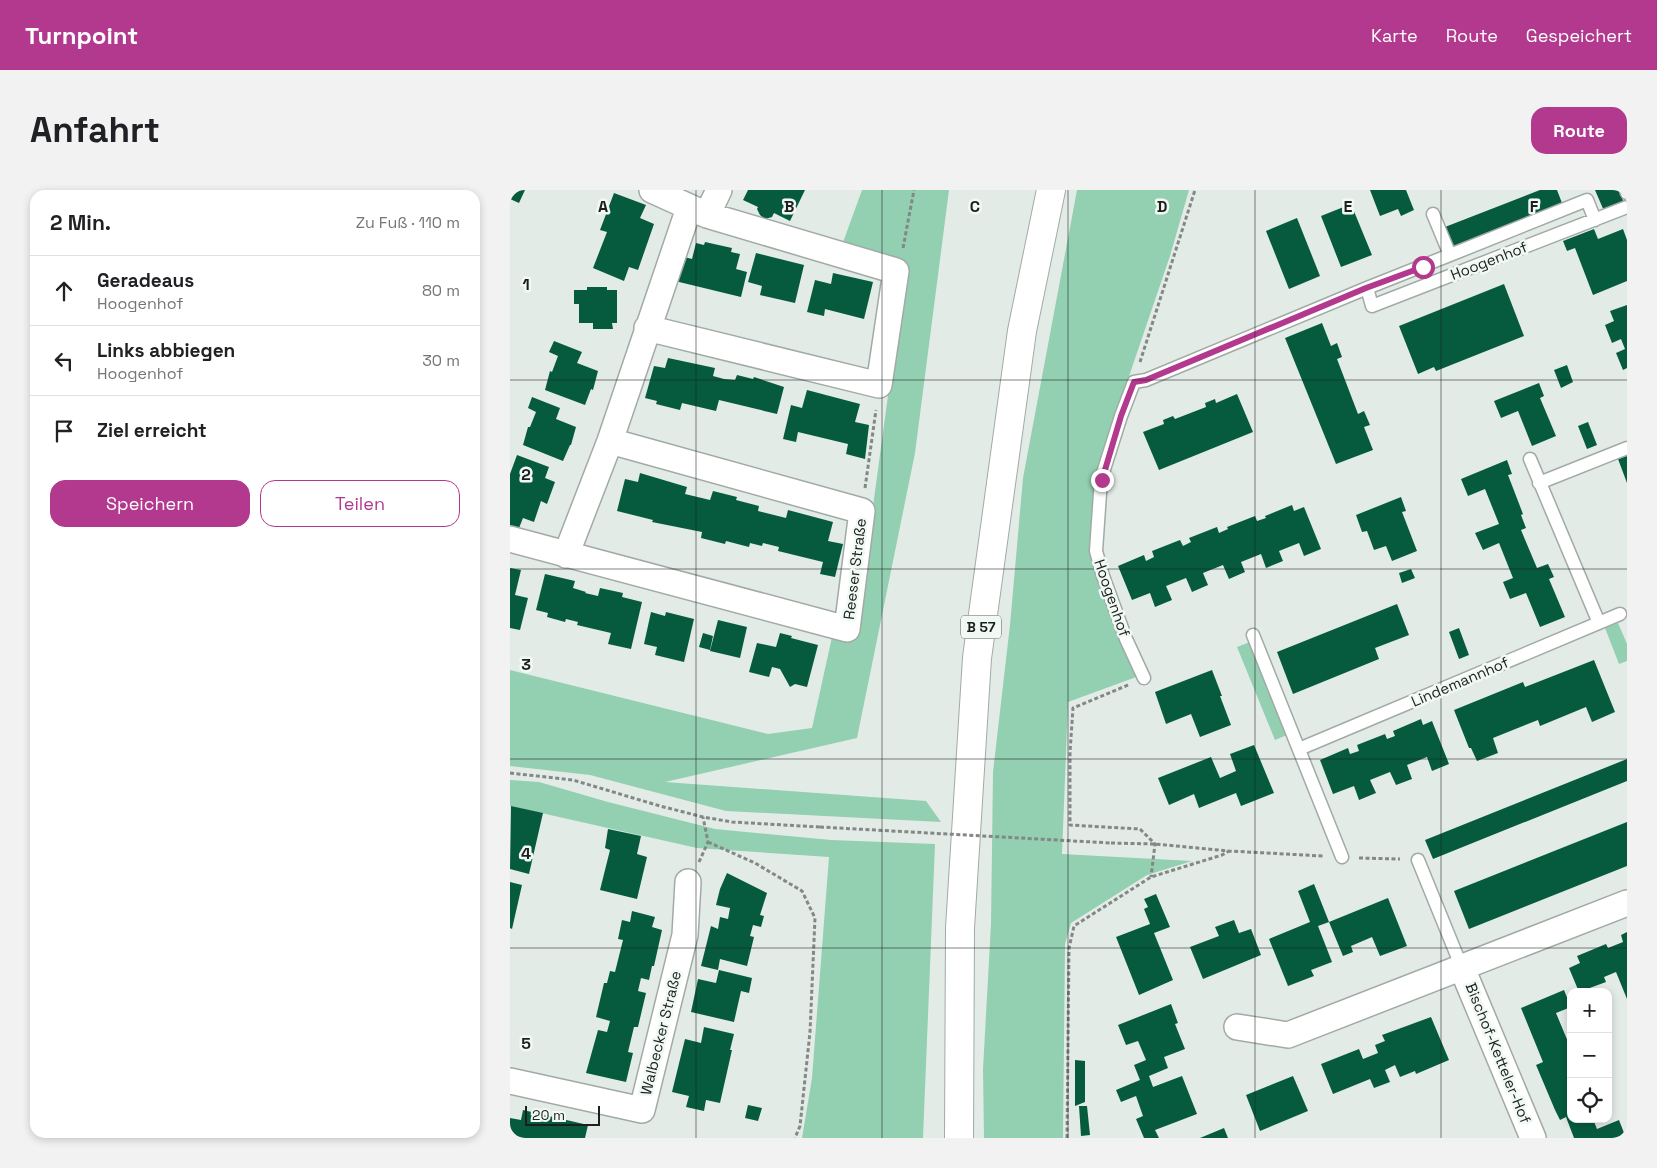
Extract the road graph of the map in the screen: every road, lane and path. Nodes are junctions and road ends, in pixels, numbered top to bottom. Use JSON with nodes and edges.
{"nodes":[{"id":1,"x":652,"y":190,"type":"edge"},
{"id":2,"x":719,"y":190,"type":"edge"},
{"id":3,"x":914,"y":190,"type":"edge"},
{"id":4,"x":1051,"y":190,"type":"edge"},
{"id":5,"x":1195,"y":190,"type":"edge"},
{"id":6,"x":1585,"y":195,"type":"edge"},
{"id":7,"x":1627,"y":207,"type":"edge"},
{"id":8,"x":698,"y":211,"type":"junction"},
{"id":9,"x":1433,"y":214,"type":"dead end"},
{"id":10,"x":1595,"y":220,"type":"junction"},
{"id":11,"x":1450,"y":255,"type":"junction"},
{"id":12,"x":896,"y":271,"type":"junction"},
{"id":13,"x":1366,"y":288,"type":"junction"},
{"id":14,"x":647,"y":328,"type":"junction"},
{"id":15,"x":1134,"y":382,"type":"junction"},
{"id":16,"x":879,"y":385,"type":"junction"},
{"id":17,"x":610,"y":441,"type":"junction"},
{"id":18,"x":1627,"y":448,"type":"edge"},
{"id":19,"x":1530,"y":460,"type":"dead end"},
{"id":20,"x":1539,"y":483,"type":"junction"},
{"id":21,"x":862,"y":511,"type":"junction"},
{"id":22,"x":510,"y":539,"type":"edge"},
{"id":23,"x":566,"y":555,"type":"junction"},
{"id":24,"x":1620,"y":614,"type":"dead end"},
{"id":25,"x":1599,"y":623,"type":"junction"},
{"id":26,"x":1253,"y":634,"type":"dead end"},
{"id":27,"x":1144,"y":678,"type":"joint"},
{"id":28,"x":1299,"y":749,"type":"junction"},
{"id":29,"x":510,"y":773,"type":"edge"},
{"id":30,"x":703,"y":817,"type":"junction"},
{"id":31,"x":708,"y":842,"type":"junction"},
{"id":32,"x":1155,"y":844,"type":"junction"},
{"id":33,"x":1229,"y":851,"type":"junction"},
{"id":34,"x":1342,"y":857,"type":"junction"},
{"id":35,"x":1418,"y":860,"type":"joint"},
{"id":36,"x":1151,"y":877,"type":"junction"},
{"id":37,"x":688,"y":882,"type":"joint"},
{"id":38,"x":1627,"y":903,"type":"edge"},
{"id":39,"x":1462,"y":968,"type":"junction"},
{"id":40,"x":1237,"y":1027,"type":"dead end"},
{"id":41,"x":510,"y":1081,"type":"edge"},
{"id":42,"x":795,"y":1138,"type":"edge"},
{"id":43,"x":959,"y":1138,"type":"edge"},
{"id":44,"x":1067,"y":1138,"type":"edge"},
{"id":45,"x":1533,"y":1138,"type":"edge"}],
"edges":[{"from":1,"to":8,"type":"street"},
{"from":2,"to":8,"type":"street"},
{"from":3,"to":12,"type":"path"},
{"from":4,"to":43,"type":"main road","number":"B 57"},
{"from":5,"to":15,"type":"path"},
{"from":6,"to":10,"type":"lane","name":"Hoogenhof"},
{"from":6,"to":11,"type":"lane","name":"Hoogenhof"},
{"from":7,"to":10,"type":"lane","name":"Hoogenhof"},
{"from":8,"to":12,"type":"street"},
{"from":8,"to":14,"type":"street"},
{"from":9,"to":11,"type":"lane","name":"Hoogenhof"},
{"from":10,"to":13,"type":"lane","name":"Hoogenhof"},
{"from":11,"to":13,"type":"lane","name":"Hoogenhof"},
{"from":12,"to":16,"type":"street"},
{"from":13,"to":15,"type":"lane","name":"Hoogenhof"},
{"from":14,"to":16,"type":"street"},
{"from":14,"to":17,"type":"street"},
{"from":15,"to":27,"type":"lane","name":"Hoogenhof"},
{"from":16,"to":21,"type":"path"},
{"from":17,"to":21,"type":"street","name":"Reeser Straße"},
{"from":17,"to":23,"type":"street"},
{"from":18,"to":20,"type":"lane"},
{"from":19,"to":20,"type":"lane"},
{"from":20,"to":25,"type":"lane"},
{"from":21,"to":23,"type":"street","name":"Reeser Straße"},
{"from":22,"to":23,"type":"street","name":"Reeser Straße"},
{"from":24,"to":25,"type":"lane","name":"Lindemannhof"},
{"from":25,"to":28,"type":"lane","name":"Lindemannhof"},
{"from":26,"to":28,"type":"lane"},
{"from":27,"to":32,"type":"path"},
{"from":28,"to":34,"type":"lane"},
{"from":29,"to":30,"type":"path"},
{"from":30,"to":31,"type":"path"},
{"from":30,"to":32,"type":"path","bridge":true},
{"from":31,"to":37,"type":"path"},
{"from":31,"to":42,"type":"path"},
{"from":32,"to":33,"type":"path"},
{"from":32,"to":36,"type":"path"},
{"from":33,"to":34,"type":"path"},
{"from":33,"to":36,"type":"path"},
{"from":34,"to":35,"type":"path"},
{"from":35,"to":39,"type":"lane"},
{"from":36,"to":44,"type":"path"},
{"from":37,"to":41,"type":"street","name":"Walbecker Straße"},
{"from":38,"to":39,"type":"street"},
{"from":39,"to":40,"type":"street"},
{"from":39,"to":45,"type":"street","name":"Bischof-Ketteler-Hof"}]}
